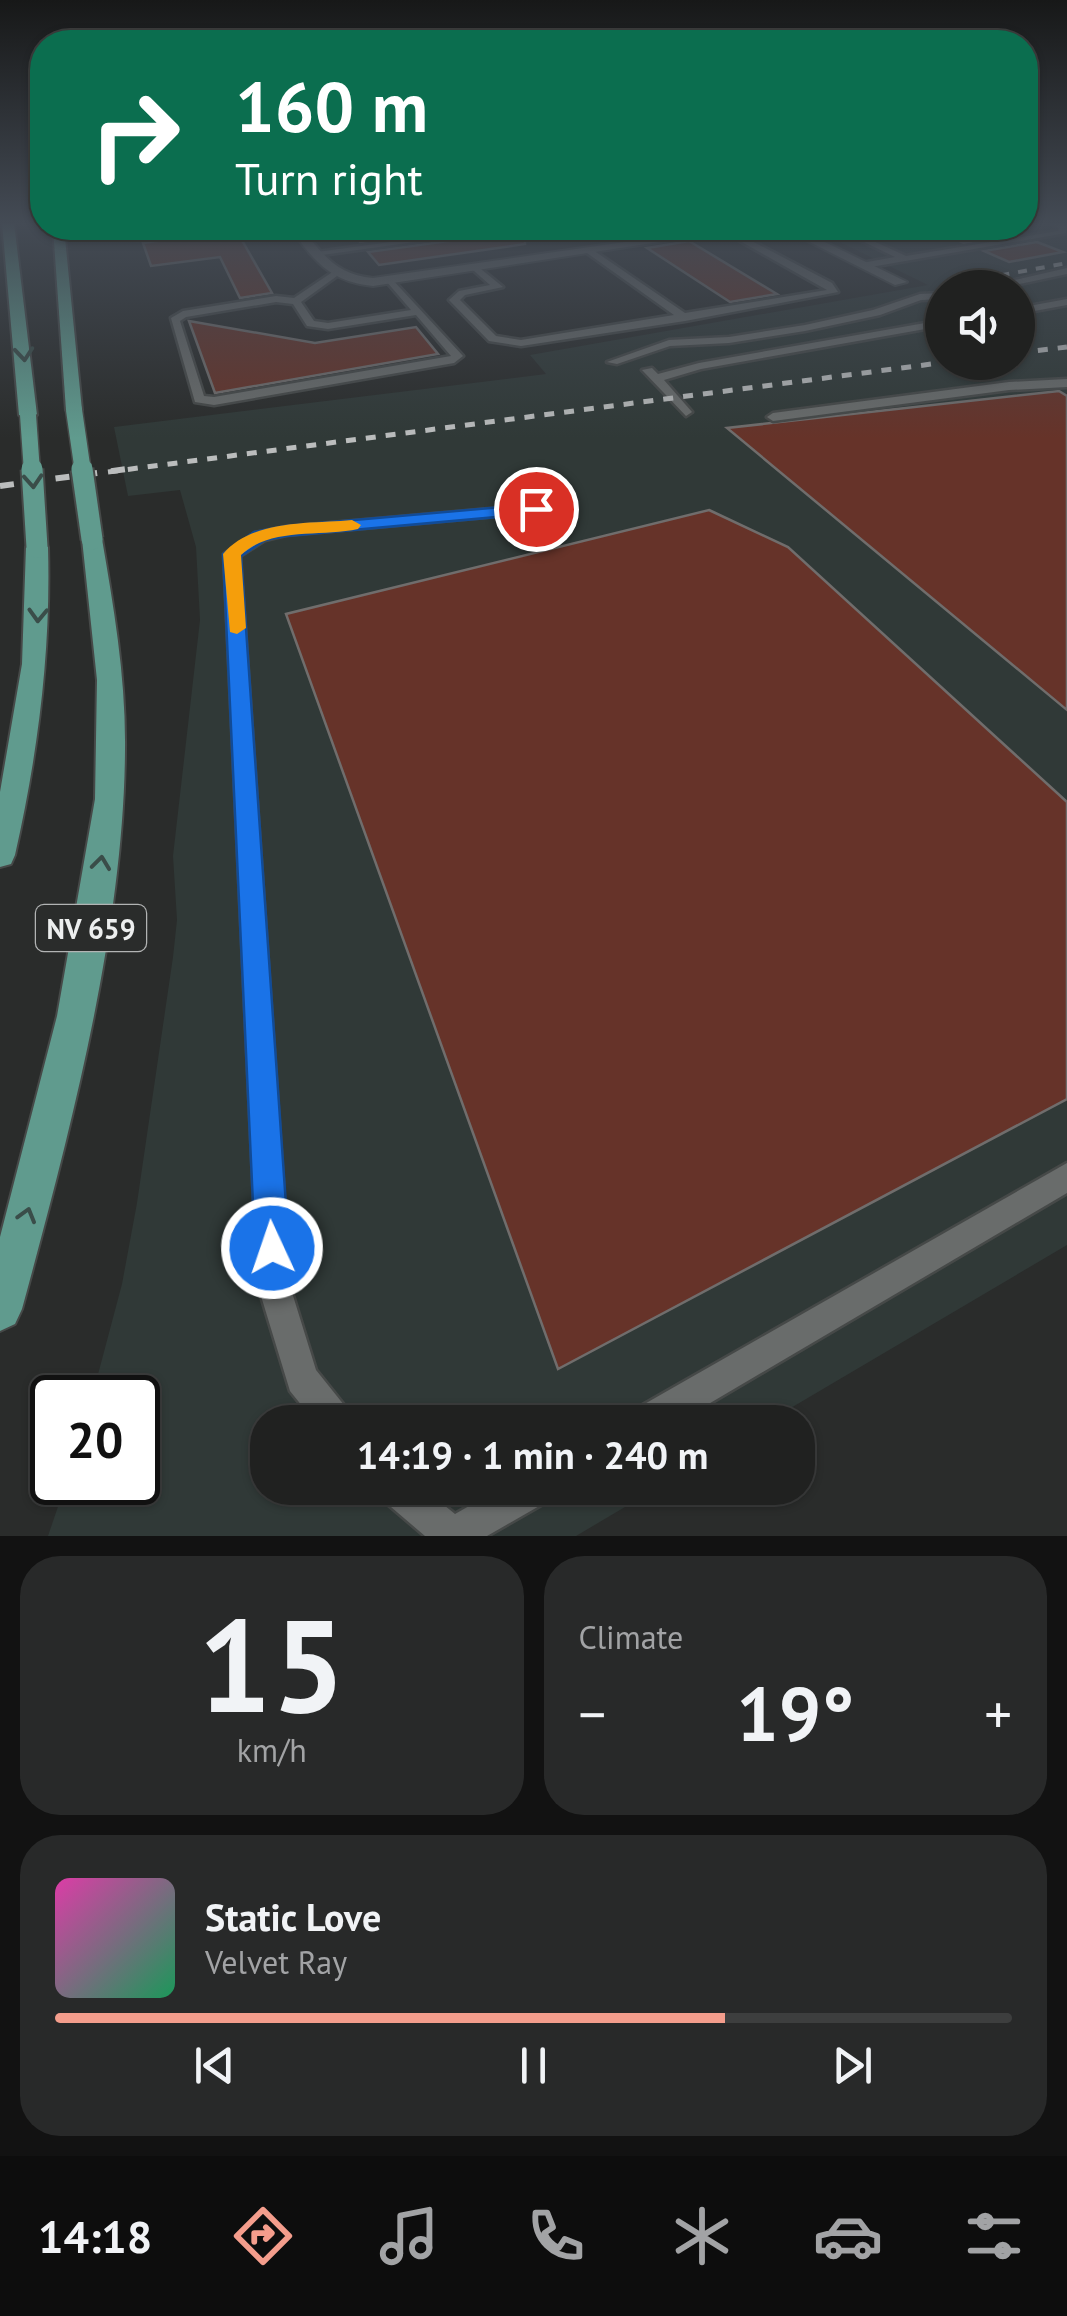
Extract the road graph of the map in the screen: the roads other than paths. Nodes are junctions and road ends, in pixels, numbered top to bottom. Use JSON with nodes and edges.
{"nodes":[{"id":1,"x":15,"y":295,"type":"edge"},
{"id":2,"x":66,"y":295,"type":"edge"},
{"id":3,"x":305,"y":295,"type":"edge"},
{"id":4,"x":402,"y":295,"type":"edge"},
{"id":5,"x":460,"y":295,"type":"edge"},
{"id":6,"x":652,"y":295,"type":"edge"},
{"id":7,"x":818,"y":295,"type":"edge"},
{"id":8,"x":925,"y":298,"type":"edge"},
{"id":9,"x":296,"y":301,"type":"junction"},
{"id":10,"x":1067,"y":302,"type":"edge"},
{"id":11,"x":1035,"y":308,"type":"edge"},
{"id":12,"x":418,"y":312,"type":"junction"},
{"id":13,"x":685,"y":318,"type":"junction"},
{"id":14,"x":925,"y":327,"type":"edge"},
{"id":15,"x":631,"y":356,"type":"junction"},
{"id":16,"x":614,"y":362,"type":"dead end"},
{"id":17,"x":655,"y":378,"type":"junction"},
{"id":18,"x":1067,"y":383,"type":"edge"},
{"id":19,"x":686,"y":412,"type":"dead end"},
{"id":20,"x":774,"y":417,"type":"dead end"},
{"id":21,"x":536,"y":509,"type":"dead end"},
{"id":22,"x":0,"y":855,"type":"edge"},
{"id":23,"x":1067,"y":1177,"type":"edge"},
{"id":24,"x":0,"y":1308,"type":"edge"},
{"id":25,"x":323,"y":1405,"type":"edge"},
{"id":26,"x":675,"y":1405,"type":"edge"},
{"id":27,"x":416,"y":1505,"type":"edge"},
{"id":28,"x":506,"y":1505,"type":"edge"},
{"id":29,"x":452,"y":1536,"type":"edge"}],
"edges":[{"from":1,"to":22,"type":"main road","one_way":true,"bridge":true},
{"from":24,"to":2,"type":"main road","number":"NV 659","one_way":true,"bridge":true},
{"from":3,"to":9,"type":"lane"},
{"from":4,"to":12,"type":"lane"},
{"from":5,"to":13,"type":"lane"},
{"from":6,"to":13,"type":"lane"},
{"from":7,"to":13,"type":"lane"},
{"from":8,"to":15,"type":"lane"},
{"from":9,"to":12,"type":"lane"},
{"from":9,"to":12,"type":"lane"},
{"from":10,"to":11,"type":"lane"},
{"from":14,"to":17,"type":"lane"},
{"from":15,"to":16,"type":"lane"},
{"from":15,"to":17,"type":"lane"},
{"from":17,"to":19,"type":"lane"},
{"from":18,"to":20,"type":"lane"},
{"from":21,"to":25,"type":"lane"},
{"from":23,"to":26,"type":"lane"},
{"from":27,"to":29,"type":"lane"},
{"from":28,"to":29,"type":"lane"}]}
